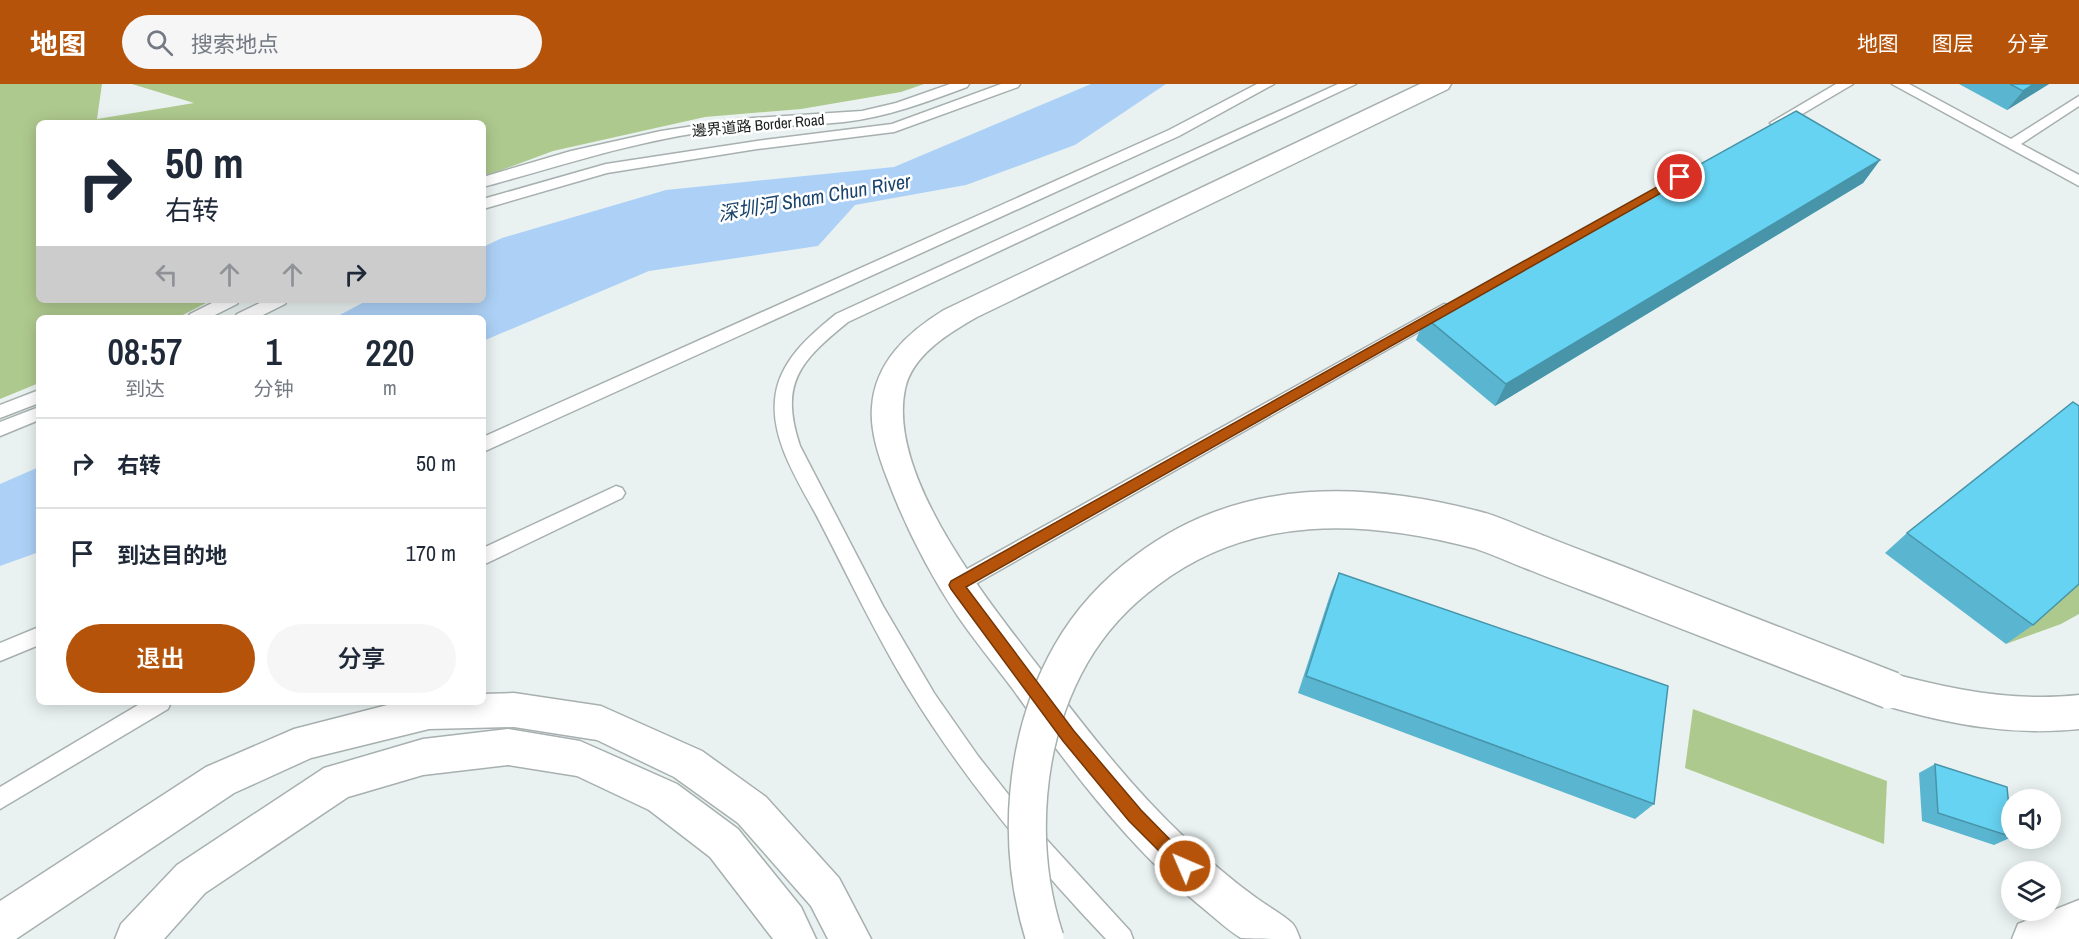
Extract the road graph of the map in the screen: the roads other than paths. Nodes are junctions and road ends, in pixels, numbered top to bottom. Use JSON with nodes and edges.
{"nodes":[{"id":1,"x":962,"y":84,"type":"edge"},
{"id":2,"x":1013,"y":84,"type":"edge"},
{"id":3,"x":1267,"y":84,"type":"edge"},
{"id":4,"x":1349,"y":84,"type":"edge"},
{"id":5,"x":1439,"y":84,"type":"edge"},
{"id":6,"x":1846,"y":84,"type":"edge"},
{"id":7,"x":1899,"y":84,"type":"edge"},
{"id":8,"x":2079,"y":100,"type":"edge"},
{"id":9,"x":1763,"y":131,"type":"edge"},
{"id":10,"x":2012,"y":144,"type":"junction"},
{"id":11,"x":486,"y":181,"type":"edge"},
{"id":12,"x":2079,"y":181,"type":"edge"},
{"id":13,"x":486,"y":203,"type":"edge"},
{"id":14,"x":1463,"y":299,"type":"edge"},
{"id":15,"x":225,"y":303,"type":"edge"},
{"id":16,"x":273,"y":303,"type":"edge"},
{"id":17,"x":202,"y":315,"type":"edge"},
{"id":18,"x":249,"y":315,"type":"edge"},
{"id":19,"x":36,"y":397,"type":"edge"},
{"id":20,"x":0,"y":412,"type":"edge"},
{"id":21,"x":36,"y":414,"type":"edge"},
{"id":22,"x":0,"y":429,"type":"edge"},
{"id":23,"x":486,"y":443,"type":"edge"},
{"id":24,"x":616,"y":493,"type":"dead end"},
{"id":25,"x":486,"y":556,"type":"edge"},
{"id":26,"x":959,"y":589,"type":"junction"},
{"id":27,"x":36,"y":637,"type":"edge"},
{"id":28,"x":0,"y":652,"type":"edge"},
{"id":29,"x":156,"y":705,"type":"edge"},
{"id":30,"x":2079,"y":712,"type":"edge"},
{"id":31,"x":0,"y":800,"type":"edge"},
{"id":32,"x":2079,"y":921,"type":"edge"},
{"id":33,"x":0,"y":925,"type":"edge"},
{"id":34,"x":136,"y":939,"type":"edge"},
{"id":35,"x":795,"y":939,"type":"edge"},
{"id":36,"x":849,"y":939,"type":"edge"},
{"id":37,"x":1046,"y":939,"type":"edge"},
{"id":38,"x":1122,"y":939,"type":"edge"},
{"id":39,"x":1279,"y":939,"type":"edge"},
{"id":40,"x":2033,"y":939,"type":"edge"}],
"edges":[{"from":1,"to":11,"type":"lane","name":"邊界道路 Border Road"},
{"from":2,"to":13,"type":"lane"},
{"from":3,"to":23,"type":"lane"},
{"from":4,"to":38,"type":"lane"},
{"from":5,"to":26,"type":"main road"},
{"from":6,"to":9,"type":"lane"},
{"from":7,"to":10,"type":"lane"},
{"from":8,"to":10,"type":"lane"},
{"from":10,"to":12,"type":"lane"},
{"from":14,"to":26,"type":"lane"},
{"from":15,"to":17,"type":"lane"},
{"from":16,"to":18,"type":"lane"},
{"from":19,"to":20,"type":"lane"},
{"from":21,"to":22,"type":"lane"},
{"from":24,"to":25,"type":"lane"},
{"from":26,"to":39,"type":"main road"},
{"from":27,"to":28,"type":"lane"},
{"from":29,"to":31,"type":"lane"},
{"from":30,"to":37,"type":"main road","bridge":true},
{"from":32,"to":40,"type":"main road"},
{"from":33,"to":36,"type":"main road"},
{"from":34,"to":35,"type":"main road"}]}
